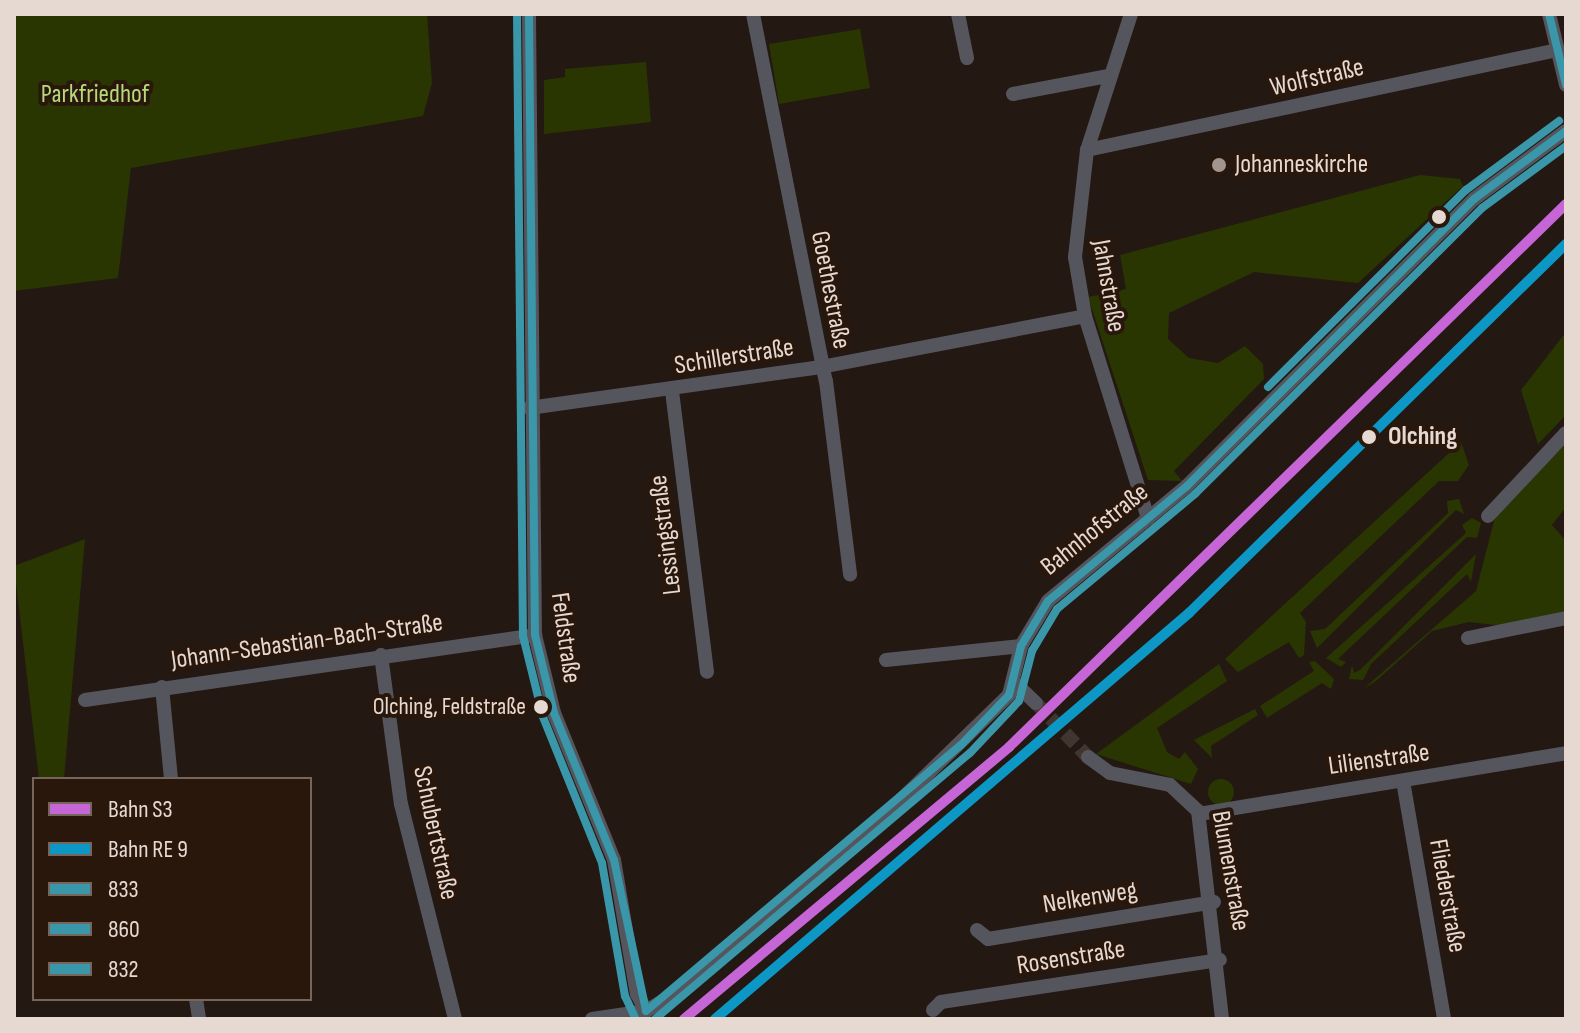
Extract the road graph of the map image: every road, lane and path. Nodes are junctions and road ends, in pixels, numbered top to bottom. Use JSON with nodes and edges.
{"nodes":[{"id":1,"x":529,"y":14,"type":"edge"},
{"id":2,"x":753,"y":14,"type":"edge"},
{"id":3,"x":958,"y":14,"type":"edge"},
{"id":4,"x":1131,"y":14,"type":"edge"},
{"id":5,"x":1549,"y":14,"type":"edge"},
{"id":6,"x":1558,"y":50,"type":"junction"},
{"id":7,"x":967,"y":58,"type":"dead end"},
{"id":8,"x":1107,"y":76,"type":"junction"},
{"id":9,"x":1566,"y":85,"type":"edge"},
{"id":10,"x":1013,"y":94,"type":"dead end"},
{"id":11,"x":1566,"y":131,"type":"edge"},
{"id":12,"x":1087,"y":150,"type":"junction"},
{"id":13,"x":1085,"y":316,"type":"junction"},
{"id":14,"x":821,"y":367,"type":"junction"},
{"id":15,"x":672,"y":391,"type":"junction"},
{"id":16,"x":529,"y":408,"type":"junction"},
{"id":17,"x":1566,"y":433,"type":"edge"},
{"id":18,"x":1488,"y":516,"type":"dead end"},
{"id":19,"x":1148,"y":518,"type":"junction"},
{"id":20,"x":850,"y":575,"type":"dead end"},
{"id":21,"x":1566,"y":618,"type":"edge"},
{"id":22,"x":535,"y":635,"type":"junction"},
{"id":23,"x":1468,"y":638,"type":"dead end"},
{"id":24,"x":1021,"y":646,"type":"junction"},
{"id":25,"x":381,"y":655,"type":"junction"},
{"id":26,"x":886,"y":660,"type":"dead end"},
{"id":27,"x":707,"y":672,"type":"dead end"},
{"id":28,"x":1015,"y":683,"type":"junction"},
{"id":29,"x":162,"y":687,"type":"junction"},
{"id":30,"x":85,"y":700,"type":"dead end"},
{"id":31,"x":1036,"y":703,"type":"tunnel mouth"},
{"id":32,"x":1566,"y":753,"type":"edge"},
{"id":33,"x":1088,"y":757,"type":"tunnel mouth"},
{"id":34,"x":171,"y":777,"type":"edge"},
{"id":35,"x":1403,"y":781,"type":"junction"},
{"id":36,"x":1199,"y":814,"type":"junction"},
{"id":37,"x":1214,"y":902,"type":"junction"},
{"id":38,"x":977,"y":930,"type":"dead end"},
{"id":39,"x":1220,"y":960,"type":"junction"},
{"id":40,"x":933,"y":1010,"type":"dead end"},
{"id":41,"x":646,"y":1011,"type":"junction"},
{"id":42,"x":455,"y":1019,"type":"edge"},
{"id":43,"x":592,"y":1019,"type":"edge"},
{"id":44,"x":1222,"y":1019,"type":"edge"},
{"id":45,"x":1444,"y":1019,"type":"edge"}],
"edges":[{"from":1,"to":16,"type":"street","name":"Feldstraße"},
{"from":2,"to":14,"type":"street","name":"Goethestraße"},
{"from":3,"to":7,"type":"street"},
{"from":4,"to":8,"type":"street","name":"Jahnstraße"},
{"from":5,"to":6,"type":"street"},
{"from":6,"to":9,"type":"street"},
{"from":6,"to":12,"type":"street","name":"Wolfstraße"},
{"from":8,"to":10,"type":"street"},
{"from":8,"to":12,"type":"street","name":"Jahnstraße"},
{"from":11,"to":19,"type":"street","name":"Bahnhofstraße"},
{"from":12,"to":13,"type":"street","name":"Jahnstraße"},
{"from":13,"to":14,"type":"street","name":"Schillerstraße"},
{"from":13,"to":19,"type":"street","name":"Jahnstraße"},
{"from":14,"to":15,"type":"street","name":"Schillerstraße"},
{"from":14,"to":20,"type":"street","name":"Goethestraße"},
{"from":15,"to":16,"type":"street","name":"Schillerstraße"},
{"from":15,"to":27,"type":"street","name":"Lessingstraße"},
{"from":16,"to":22,"type":"street","name":"Feldstraße"},
{"from":17,"to":18,"type":"street"},
{"from":19,"to":24,"type":"street","name":"Bahnhofstraße"},
{"from":21,"to":23,"type":"street"},
{"from":22,"to":25,"type":"street","name":"Johann-Sebastian-Bach-Straße"},
{"from":22,"to":41,"type":"street","name":"Feldstraße"},
{"from":24,"to":26,"type":"street"},
{"from":24,"to":28,"type":"street","name":"Bahnhofstraße"},
{"from":25,"to":29,"type":"street","name":"Johann-Sebastian-Bach-Straße"},
{"from":25,"to":42,"type":"street","name":"Schubertstraße"},
{"from":28,"to":31,"type":"street"},
{"from":28,"to":41,"type":"street"},
{"from":29,"to":30,"type":"street","name":"Johann-Sebastian-Bach-Straße"},
{"from":29,"to":34,"type":"street"},
{"from":32,"to":35,"type":"street","name":"Lilienstraße"},
{"from":33,"to":36,"type":"street","name":"Blumenstraße"},
{"from":35,"to":36,"type":"street","name":"Lilienstraße"},
{"from":35,"to":45,"type":"street","name":"Fliederstraße"},
{"from":36,"to":37,"type":"street","name":"Blumenstraße"},
{"from":37,"to":38,"type":"street","name":"Nelkenweg"},
{"from":37,"to":39,"type":"street","name":"Blumenstraße"},
{"from":39,"to":40,"type":"street","name":"Rosenstraße"},
{"from":39,"to":44,"type":"street","name":"Blumenstraße"},
{"from":41,"to":43,"type":"street"}]}
